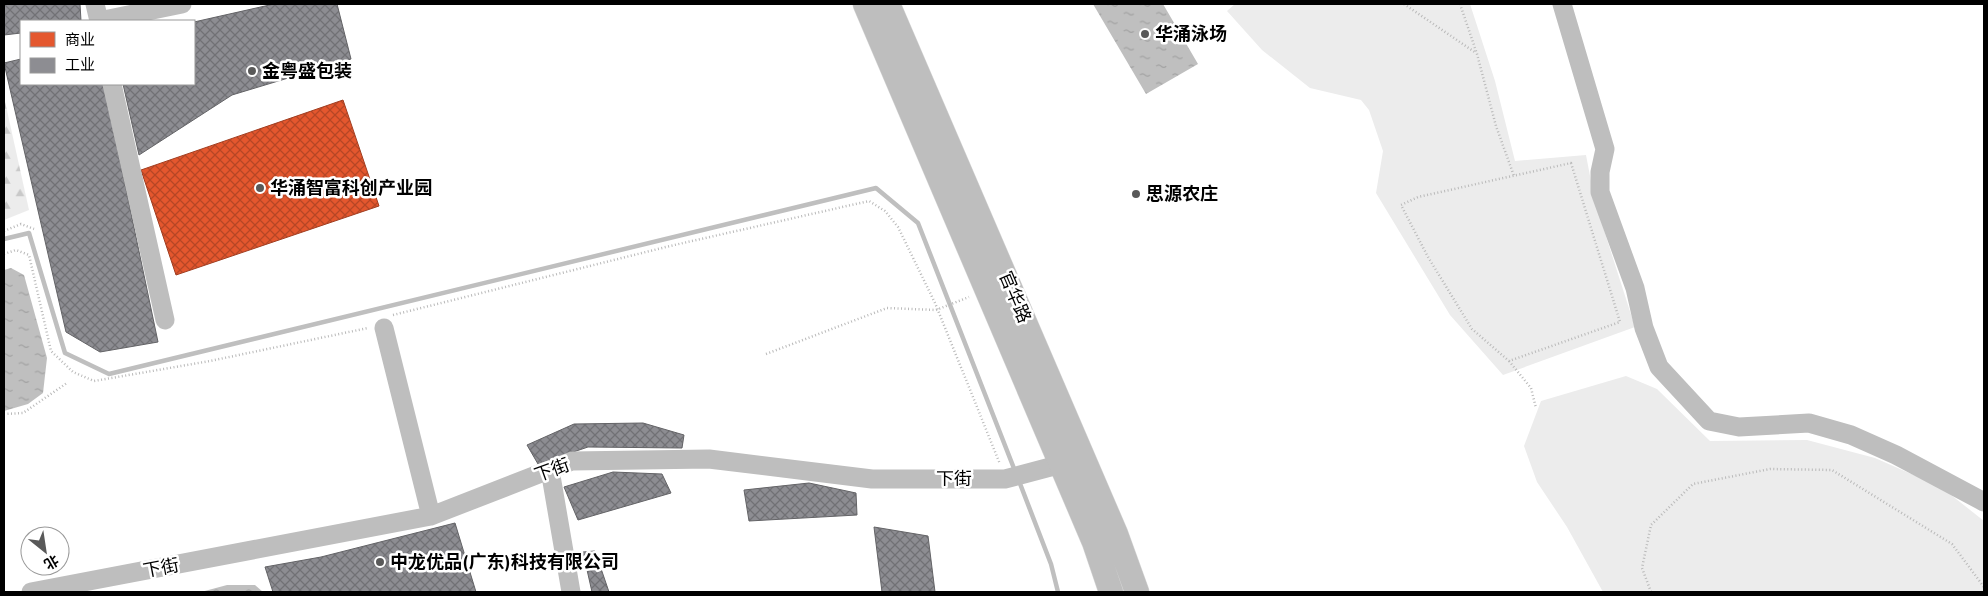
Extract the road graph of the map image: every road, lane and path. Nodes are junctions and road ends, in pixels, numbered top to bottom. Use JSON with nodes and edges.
{"nodes":[{"id":1,"x":95,"y":4,"type":"edge"},
{"id":2,"x":182,"y":4,"type":"edge"},
{"id":3,"x":865,"y":4,"type":"edge"},
{"id":4,"x":888,"y":4,"type":"edge"},
{"id":5,"x":1404,"y":4,"type":"edge"},
{"id":6,"x":1460,"y":4,"type":"edge"},
{"id":7,"x":1562,"y":4,"type":"edge"},
{"id":8,"x":99,"y":20,"type":"edge"},
{"id":9,"x":104,"y":20,"type":"edge"},
{"id":10,"x":1477,"y":54,"type":"junction"},
{"id":11,"x":112,"y":85,"type":"edge"},
{"id":12,"x":1514,"y":176,"type":"junction"},
{"id":13,"x":34,"y":229,"type":"dead end"},
{"id":14,"x":4,"y":231,"type":"edge"},
{"id":15,"x":4,"y":254,"type":"edge"},
{"id":16,"x":987,"y":290,"type":"junction"},
{"id":17,"x":936,"y":310,"type":"junction"},
{"id":18,"x":165,"y":320,"type":"dead end"},
{"id":19,"x":379,"y":324,"type":"junction"},
{"id":20,"x":766,"y":354,"type":"dead end"},
{"id":21,"x":1509,"y":361,"type":"junction"},
{"id":22,"x":67,"y":383,"type":"dead end"},
{"id":23,"x":1536,"y":408,"type":"dead end"},
{"id":24,"x":4,"y":414,"type":"edge"},
{"id":25,"x":1084,"y":458,"type":"junction"},
{"id":26,"x":1061,"y":464,"type":"junction"},
{"id":27,"x":550,"y":470,"type":"junction"},
{"id":28,"x":1005,"y":479,"type":"junction"},
{"id":29,"x":1984,"y":502,"type":"edge"},
{"id":30,"x":430,"y":516,"type":"junction"},
{"id":31,"x":120,"y":584,"type":"edge"},
{"id":32,"x":1984,"y":587,"type":"edge"},
{"id":33,"x":31,"y":592,"type":"edge"},
{"id":34,"x":571,"y":592,"type":"edge"},
{"id":35,"x":1112,"y":592,"type":"edge"},
{"id":36,"x":1137,"y":592,"type":"edge"},
{"id":37,"x":1651,"y":592,"type":"edge"}],
"edges":[{"from":1,"to":8,"type":"street"},
{"from":2,"to":9,"type":"street"},
{"from":3,"to":16,"type":"main road","name":"官华路"},
{"from":4,"to":25,"type":"main road","name":"官华路"},
{"from":5,"to":10,"type":"path"},
{"from":6,"to":10,"type":"path"},
{"from":7,"to":29,"type":"street"},
{"from":10,"to":12,"type":"path"},
{"from":11,"to":18,"type":"street"},
{"from":12,"to":21,"type":"path"},
{"from":12,"to":21,"type":"path"},
{"from":13,"to":14,"type":"path"},
{"from":15,"to":19,"type":"path"},
{"from":16,"to":17,"type":"path"},
{"from":16,"to":26,"type":"main road","name":"官华路"},
{"from":17,"to":19,"type":"path"},
{"from":17,"to":20,"type":"path"},
{"from":17,"to":28,"type":"path"},
{"from":19,"to":30,"type":"street"},
{"from":21,"to":23,"type":"path"},
{"from":22,"to":24,"type":"path"},
{"from":25,"to":26,"type":"street","name":"下街"},
{"from":25,"to":36,"type":"main road","name":"官华路"},
{"from":26,"to":28,"type":"street","name":"下街"},
{"from":26,"to":35,"type":"main road","name":"官华路"},
{"from":27,"to":28,"type":"street","name":"下街"},
{"from":27,"to":30,"type":"street","name":"下街"},
{"from":27,"to":34,"type":"street"},
{"from":30,"to":31,"type":"street","name":"下街"},
{"from":31,"to":33,"type":"street","name":"下街"},
{"from":32,"to":37,"type":"path"}]}
